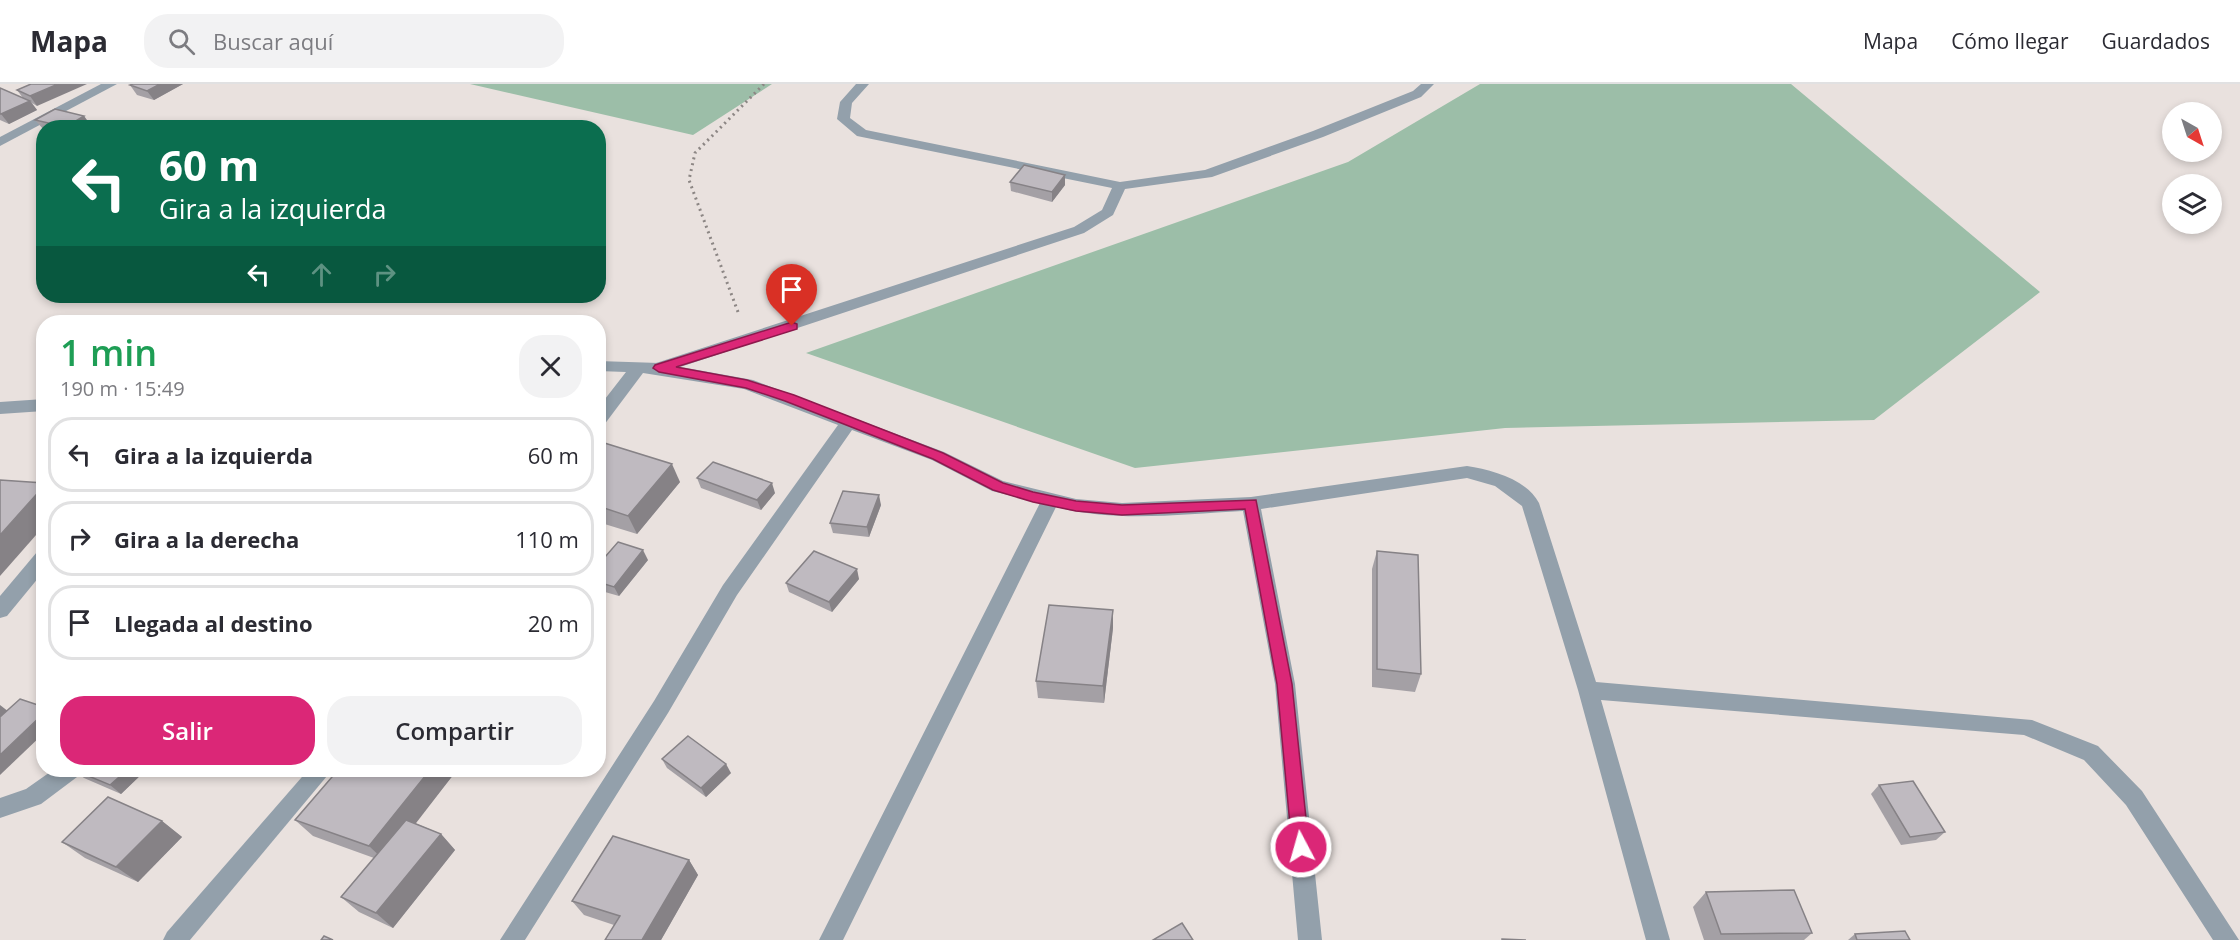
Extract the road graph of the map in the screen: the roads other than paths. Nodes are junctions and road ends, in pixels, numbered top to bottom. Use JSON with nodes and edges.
{"nodes":[{"id":1,"x":111,"y":84,"type":"edge"},
{"id":2,"x":863,"y":84,"type":"edge"},
{"id":3,"x":1428,"y":84,"type":"edge"},
{"id":4,"x":42,"y":120,"type":"edge"},
{"id":5,"x":36,"y":123,"type":"edge"},
{"id":6,"x":0,"y":142,"type":"edge"},
{"id":7,"x":1120,"y":186,"type":"junction"},
{"id":8,"x":606,"y":366,"type":"edge"},
{"id":9,"x":639,"y":367,"type":"junction"},
{"id":10,"x":659,"y":368,"type":"junction"},
{"id":11,"x":36,"y":406,"type":"edge"},
{"id":12,"x":0,"y":408,"type":"edge"},
{"id":13,"x":606,"y":410,"type":"edge"},
{"id":14,"x":849,"y":421,"type":"junction"},
{"id":15,"x":1050,"y":501,"type":"junction"},
{"id":16,"x":1251,"y":504,"type":"junction"},
{"id":17,"x":36,"y":566,"type":"edge"},
{"id":18,"x":0,"y":609,"type":"edge"},
{"id":19,"x":1588,"y":690,"type":"junction"},
{"id":20,"x":60,"y":777,"type":"edge"},
{"id":21,"x":315,"y":777,"type":"edge"},
{"id":22,"x":0,"y":808,"type":"edge"},
{"id":23,"x":175,"y":940,"type":"edge"},
{"id":24,"x":512,"y":940,"type":"edge"},
{"id":25,"x":831,"y":940,"type":"edge"},
{"id":26,"x":1310,"y":940,"type":"edge"},
{"id":27,"x":1658,"y":940,"type":"edge"},
{"id":28,"x":2227,"y":940,"type":"edge"}],
"edges":[{"from":1,"to":4,"type":"street"},
{"from":2,"to":7,"type":"street"},
{"from":3,"to":7,"type":"street"},
{"from":5,"to":6,"type":"street"},
{"from":7,"to":10,"type":"street"},
{"from":8,"to":9,"type":"street"},
{"from":9,"to":10,"type":"street"},
{"from":9,"to":13,"type":"street"},
{"from":10,"to":14,"type":"street"},
{"from":11,"to":12,"type":"street"},
{"from":14,"to":15,"type":"street"},
{"from":14,"to":24,"type":"street"},
{"from":15,"to":16,"type":"street"},
{"from":15,"to":25,"type":"street"},
{"from":16,"to":19,"type":"street"},
{"from":16,"to":26,"type":"street"},
{"from":17,"to":18,"type":"street"},
{"from":19,"to":27,"type":"street"},
{"from":19,"to":28,"type":"street"},
{"from":20,"to":22,"type":"street"},
{"from":21,"to":23,"type":"street"}]}
